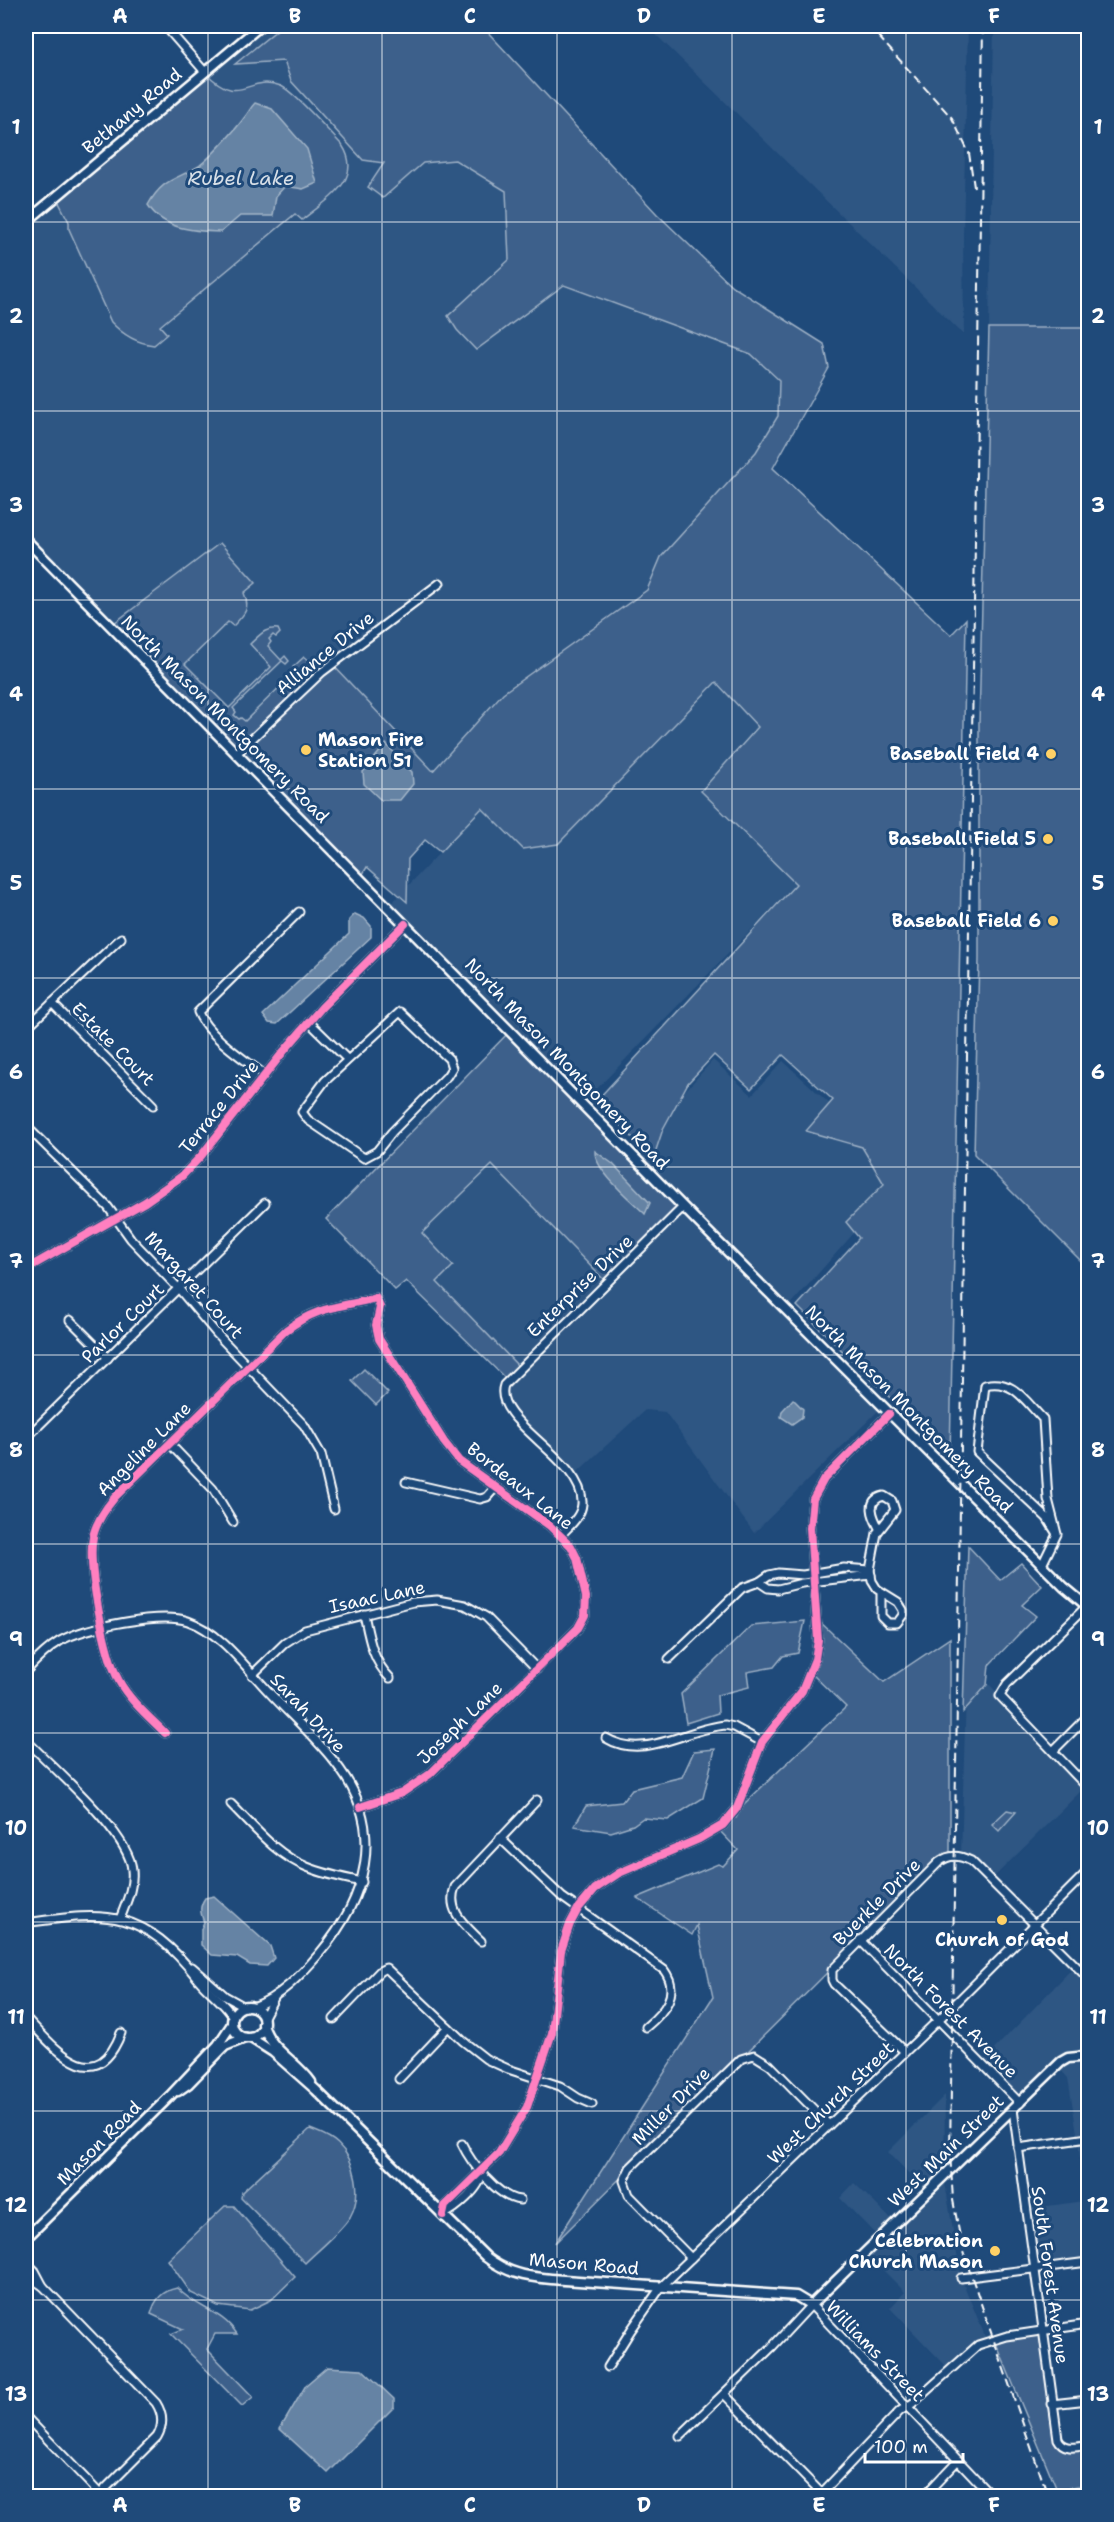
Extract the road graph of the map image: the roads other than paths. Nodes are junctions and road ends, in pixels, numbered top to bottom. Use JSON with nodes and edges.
{"nodes":[{"id":1,"x":165,"y":26,"type":"edge"},
{"id":2,"x":260,"y":26,"type":"edge"},
{"id":3,"x":205,"y":72,"type":"junction"},
{"id":4,"x":26,"y":222,"type":"edge"},
{"id":5,"x":26,"y":540,"type":"edge"},
{"id":6,"x":440,"y":583,"type":"dead end"},
{"id":7,"x":236,"y":754,"type":"junction"},
{"id":8,"x":299,"y":912,"type":"dead end"},
{"id":9,"x":405,"y":924,"type":"junction"},
{"id":10,"x":121,"y":938,"type":"dead end"},
{"id":11,"x":52,"y":1003,"type":"junction"},
{"id":12,"x":309,"y":1022,"type":"junction"},
{"id":13,"x":26,"y":1028,"type":"edge"},
{"id":14,"x":347,"y":1059,"type":"junction"},
{"id":15,"x":265,"y":1075,"type":"junction"},
{"id":16,"x":153,"y":1105,"type":"dead end"},
{"id":17,"x":26,"y":1126,"type":"edge"},
{"id":18,"x":265,"y":1203,"type":"dead end"},
{"id":19,"x":683,"y":1207,"type":"junction"},
{"id":20,"x":116,"y":1218,"type":"junction"},
{"id":21,"x":26,"y":1269,"type":"edge"},
{"id":22,"x":179,"y":1290,"type":"junction"},
{"id":23,"x":376,"y":1298,"type":"joint"},
{"id":24,"x":70,"y":1320,"type":"dead end"},
{"id":25,"x":108,"y":1358,"type":"junction"},
{"id":26,"x":248,"y":1366,"type":"junction"},
{"id":27,"x":890,"y":1414,"type":"junction"},
{"id":28,"x":26,"y":1426,"type":"edge"},
{"id":29,"x":28,"y":1436,"type":"edge"},
{"id":30,"x":169,"y":1443,"type":"junction"},
{"id":31,"x":406,"y":1482,"type":"dead end"},
{"id":32,"x":495,"y":1488,"type":"junction"},
{"id":33,"x":334,"y":1509,"type":"dead end"},
{"id":34,"x":232,"y":1522,"type":"dead end"},
{"id":35,"x":879,"y":1528,"type":"junction"},
{"id":36,"x":1057,"y":1534,"type":"junction"},
{"id":37,"x":561,"y":1535,"type":"junction"},
{"id":38,"x":1042,"y":1565,"type":"junction"},
{"id":39,"x":870,"y":1573,"type":"junction"},
{"id":40,"x":815,"y":1578,"type":"junction"},
{"id":41,"x":759,"y":1582,"type":"junction"},
{"id":42,"x":881,"y":1593,"type":"junction"},
{"id":43,"x":1088,"y":1606,"type":"edge"},
{"id":44,"x":364,"y":1614,"type":"junction"},
{"id":45,"x":104,"y":1627,"type":"junction"},
{"id":46,"x":568,"y":1639,"type":"joint"},
{"id":47,"x":669,"y":1659,"type":"dead end"},
{"id":48,"x":537,"y":1669,"type":"junction"},
{"id":49,"x":26,"y":1671,"type":"edge"},
{"id":50,"x":252,"y":1675,"type":"junction"},
{"id":51,"x":390,"y":1678,"type":"dead end"},
{"id":52,"x":1089,"y":1716,"type":"edge"},
{"id":53,"x":165,"y":1733,"type":"dead end"},
{"id":54,"x":606,"y":1738,"type":"dead end"},
{"id":55,"x":26,"y":1740,"type":"edge"},
{"id":56,"x":762,"y":1742,"type":"junction"},
{"id":57,"x":1053,"y":1751,"type":"junction"},
{"id":58,"x":1089,"y":1788,"type":"edge"},
{"id":59,"x":537,"y":1800,"type":"dead end"},
{"id":60,"x":231,"y":1804,"type":"dead end"},
{"id":61,"x":360,"y":1807,"type":"junction"},
{"id":62,"x":500,"y":1838,"type":"junction"},
{"id":63,"x":1089,"y":1871,"type":"edge"},
{"id":64,"x":362,"y":1882,"type":"junction"},
{"id":65,"x":578,"y":1909,"type":"junction"},
{"id":66,"x":120,"y":1919,"type":"junction"},
{"id":67,"x":26,"y":1923,"type":"edge"},
{"id":68,"x":1034,"y":1924,"type":"junction"},
{"id":69,"x":860,"y":1940,"type":"junction"},
{"id":70,"x":481,"y":1941,"type":"dead end"},
{"id":71,"x":187,"y":1963,"type":"junction"},
{"id":72,"x":1089,"y":1978,"type":"edge"},
{"id":73,"x":275,"y":1996,"type":"junction"},
{"id":74,"x":249,"y":2007,"type":"junction"},
{"id":75,"x":26,"y":2018,"type":"edge"},
{"id":76,"x":334,"y":2019,"type":"dead end"},
{"id":77,"x":232,"y":2020,"type":"junction"},
{"id":78,"x":938,"y":2020,"type":"junction"},
{"id":79,"x":263,"y":2021,"type":"junction"},
{"id":80,"x":448,"y":2027,"type":"junction"},
{"id":81,"x":646,"y":2027,"type":"dead end"},
{"id":82,"x":121,"y":2033,"type":"dead end"},
{"id":83,"x":248,"y":2038,"type":"junction"},
{"id":84,"x":905,"y":2052,"type":"junction"},
{"id":85,"x":1089,"y":2056,"type":"edge"},
{"id":86,"x":538,"y":2078,"type":"junction"},
{"id":87,"x":399,"y":2079,"type":"dead end"},
{"id":88,"x":316,"y":2090,"type":"junction"},
{"id":89,"x":170,"y":2096,"type":"junction"},
{"id":90,"x":592,"y":2104,"type":"dead end"},
{"id":91,"x":1017,"y":2106,"type":"junction"},
{"id":92,"x":829,"y":2125,"type":"junction"},
{"id":93,"x":1089,"y":2138,"type":"edge"},
{"id":94,"x":462,"y":2144,"type":"dead end"},
{"id":95,"x":1018,"y":2148,"type":"junction"},
{"id":96,"x":482,"y":2173,"type":"junction"},
{"id":97,"x":520,"y":2200,"type":"dead end"},
{"id":98,"x":442,"y":2215,"type":"junction"},
{"id":99,"x":26,"y":2238,"type":"edge"},
{"id":100,"x":691,"y":2258,"type":"junction"},
{"id":101,"x":26,"y":2262,"type":"edge"},
{"id":102,"x":1089,"y":2262,"type":"edge"},
{"id":103,"x":1034,"y":2269,"type":"junction"},
{"id":104,"x":26,"y":2275,"type":"edge"},
{"id":105,"x":961,"y":2278,"type":"dead end"},
{"id":106,"x":43,"y":2286,"type":"junction"},
{"id":107,"x":662,"y":2286,"type":"junction"},
{"id":108,"x":811,"y":2305,"type":"junction"},
{"id":109,"x":1089,"y":2324,"type":"edge"},
{"id":110,"x":1042,"y":2331,"type":"junction"},
{"id":111,"x":608,"y":2367,"type":"dead end"},
{"id":112,"x":724,"y":2394,"type":"junction"},
{"id":113,"x":1089,"y":2400,"type":"edge"},
{"id":114,"x":1052,"y":2404,"type":"junction"},
{"id":115,"x":908,"y":2406,"type":"junction"},
{"id":116,"x":26,"y":2417,"type":"edge"},
{"id":117,"x":680,"y":2436,"type":"dead end"},
{"id":118,"x":1089,"y":2445,"type":"edge"},
{"id":119,"x":958,"y":2460,"type":"junction"},
{"id":120,"x":99,"y":2495,"type":"edge"},
{"id":121,"x":821,"y":2495,"type":"edge"},
{"id":122,"x":924,"y":2496,"type":"edge"},
{"id":123,"x":992,"y":2496,"type":"edge"}],
"edges":[{"from":1,"to":3,"type":"street"},
{"from":2,"to":3,"type":"main road","name":"Bethany Road"},
{"from":3,"to":4,"type":"main road","name":"Bethany Road"},
{"from":5,"to":7,"type":"main road","name":"North Mason Montgomery Road"},
{"from":6,"to":7,"type":"street","name":"Alliance Drive"},
{"from":7,"to":9,"type":"main road","name":"North Mason Montgomery Road"},
{"from":8,"to":15,"type":"street"},
{"from":9,"to":12,"type":"street","name":"Terrace Drive"},
{"from":9,"to":19,"type":"main road","name":"North Mason Montgomery Road"},
{"from":10,"to":11,"type":"street"},
{"from":11,"to":13,"type":"street"},
{"from":11,"to":16,"type":"street","name":"Estate Court"},
{"from":12,"to":14,"type":"street"},
{"from":12,"to":15,"type":"street","name":"Terrace Drive"},
{"from":14,"to":14,"type":"street"},
{"from":15,"to":20,"type":"street","name":"Terrace Drive"},
{"from":17,"to":20,"type":"street","name":"Margaret Court"},
{"from":18,"to":22,"type":"street","name":"Parlor Court"},
{"from":19,"to":27,"type":"main road","name":"North Mason Montgomery Road"},
{"from":19,"to":37,"type":"street","name":"Enterprise Drive"},
{"from":20,"to":21,"type":"street","name":"Terrace Drive"},
{"from":20,"to":22,"type":"street","name":"Margaret Court"},
{"from":22,"to":25,"type":"street","name":"Parlor Court"},
{"from":22,"to":26,"type":"street","name":"Margaret Court"},
{"from":23,"to":26,"type":"street","name":"Angeline Lane"},
{"from":23,"to":32,"type":"street","name":"Bordeaux Lane"},
{"from":24,"to":25,"type":"street"},
{"from":25,"to":29,"type":"street","name":"Parlor Court"},
{"from":26,"to":30,"type":"street","name":"Angeline Lane"},
{"from":26,"to":33,"type":"street","name":"Margaret Court"},
{"from":27,"to":38,"type":"main road","name":"North Mason Montgomery Road"},
{"from":27,"to":40,"type":"street"},
{"from":28,"to":29,"type":"street"},
{"from":30,"to":34,"type":"street"},
{"from":30,"to":45,"type":"street","name":"Angeline Lane"},
{"from":31,"to":32,"type":"street"},
{"from":32,"to":37,"type":"street","name":"Bordeaux Lane"},
{"from":35,"to":35,"type":"street"},
{"from":35,"to":39,"type":"street"},
{"from":36,"to":36,"type":"street"},
{"from":36,"to":38,"type":"street"},
{"from":37,"to":46,"type":"street","name":"Bordeaux Lane"},
{"from":38,"to":43,"type":"main road","name":"North Mason Montgomery Road"},
{"from":39,"to":40,"type":"street"},
{"from":39,"to":42,"type":"street"},
{"from":40,"to":41,"type":"street"},
{"from":40,"to":41,"type":"street"},
{"from":40,"to":56,"type":"street"},
{"from":41,"to":47,"type":"street"},
{"from":42,"to":42,"type":"street"},
{"from":43,"to":57,"type":"street"},
{"from":44,"to":48,"type":"street","name":"Isaac Lane"},
{"from":44,"to":50,"type":"street","name":"Isaac Lane"},
{"from":44,"to":51,"type":"street"},
{"from":45,"to":49,"type":"street","name":"Sarah Drive"},
{"from":45,"to":50,"type":"street","name":"Sarah Drive"},
{"from":45,"to":53,"type":"street","name":"Angeline Lane"},
{"from":46,"to":48,"type":"street","name":"Joseph Lane"},
{"from":48,"to":61,"type":"street","name":"Joseph Lane"},
{"from":50,"to":61,"type":"street","name":"Sarah Drive"},
{"from":52,"to":57,"type":"street"},
{"from":54,"to":56,"type":"street"},
{"from":55,"to":66,"type":"street"},
{"from":56,"to":65,"type":"street"},
{"from":57,"to":58,"type":"street"},
{"from":59,"to":62,"type":"street"},
{"from":60,"to":64,"type":"street"},
{"from":61,"to":64,"type":"street","name":"Sarah Drive"},
{"from":62,"to":65,"type":"street"},
{"from":62,"to":70,"type":"street"},
{"from":63,"to":68,"type":"street","name":"West Church Street"},
{"from":64,"to":73,"type":"street","name":"Sarah Drive"},
{"from":65,"to":81,"type":"street"},
{"from":65,"to":86,"type":"street"},
{"from":66,"to":67,"type":"street"},
{"from":66,"to":71,"type":"street"},
{"from":68,"to":69,"type":"street","name":"Buerkle Drive"},
{"from":68,"to":72,"type":"street"},
{"from":68,"to":78,"type":"street","name":"West Church Street"},
{"from":69,"to":78,"type":"street","name":"North Forest Avenue"},
{"from":69,"to":84,"type":"street","name":"Buerkle Drive"},
{"from":71,"to":74,"type":"street"},
{"from":71,"to":77,"type":"street"},
{"from":73,"to":74,"type":"street","name":"Sarah Drive"},
{"from":73,"to":79,"type":"street","name":"Sarah Drive"},
{"from":74,"to":77,"type":"main road"},
{"from":74,"to":79,"type":"main road"},
{"from":75,"to":82,"type":"street"},
{"from":76,"to":80,"type":"street"},
{"from":77,"to":83,"type":"main road"},
{"from":77,"to":89,"type":"main road","name":"Mason Road"},
{"from":78,"to":84,"type":"street","name":"West Church Street"},
{"from":78,"to":91,"type":"street","name":"North Forest Avenue"},
{"from":79,"to":83,"type":"main road"},
{"from":79,"to":88,"type":"main road","name":"Mason Road"},
{"from":80,"to":86,"type":"street"},
{"from":80,"to":87,"type":"street"},
{"from":83,"to":88,"type":"main road","name":"Mason Road"},
{"from":83,"to":89,"type":"main road","name":"Mason Road"},
{"from":84,"to":92,"type":"street","name":"West Church Street"},
{"from":85,"to":91,"type":"main road","name":"West Main Street"},
{"from":86,"to":90,"type":"street"},
{"from":86,"to":96,"type":"street"},
{"from":88,"to":98,"type":"main road","name":"Mason Road"},
{"from":89,"to":99,"type":"main road","name":"Mason Road"},
{"from":91,"to":95,"type":"street","name":"South Forest Avenue"},
{"from":91,"to":108,"type":"main road","name":"West Main Street"},
{"from":92,"to":100,"type":"street","name":"West Church Street"},
{"from":92,"to":100,"type":"street","name":"Miller Drive"},
{"from":93,"to":95,"type":"street"},
{"from":94,"to":96,"type":"street"},
{"from":95,"to":103,"type":"street","name":"South Forest Avenue"},
{"from":96,"to":97,"type":"street"},
{"from":96,"to":98,"type":"street"},
{"from":98,"to":107,"type":"main road","name":"Mason Road"},
{"from":100,"to":107,"type":"street","name":"West Church Street"},
{"from":101,"to":106,"type":"street"},
{"from":102,"to":103,"type":"street"},
{"from":103,"to":105,"type":"street"},
{"from":103,"to":110,"type":"street","name":"South Forest Avenue"},
{"from":104,"to":106,"type":"street"},
{"from":106,"to":120,"type":"street"},
{"from":107,"to":108,"type":"main road","name":"Mason Road"},
{"from":107,"to":111,"type":"street","name":"West Church Street"},
{"from":108,"to":112,"type":"street","name":"West Main Street"},
{"from":108,"to":115,"type":"street","name":"Williams Street"},
{"from":109,"to":110,"type":"street"},
{"from":110,"to":114,"type":"street","name":"South Forest Avenue"},
{"from":110,"to":115,"type":"street"},
{"from":112,"to":117,"type":"street","name":"West Main Street"},
{"from":112,"to":121,"type":"street"},
{"from":113,"to":114,"type":"street"},
{"from":114,"to":118,"type":"street","name":"South Forest Avenue"},
{"from":115,"to":119,"type":"street","name":"Williams Street"},
{"from":115,"to":121,"type":"street"},
{"from":116,"to":120,"type":"street"},
{"from":119,"to":122,"type":"street"},
{"from":119,"to":123,"type":"street","name":"Williams Street"}]}
